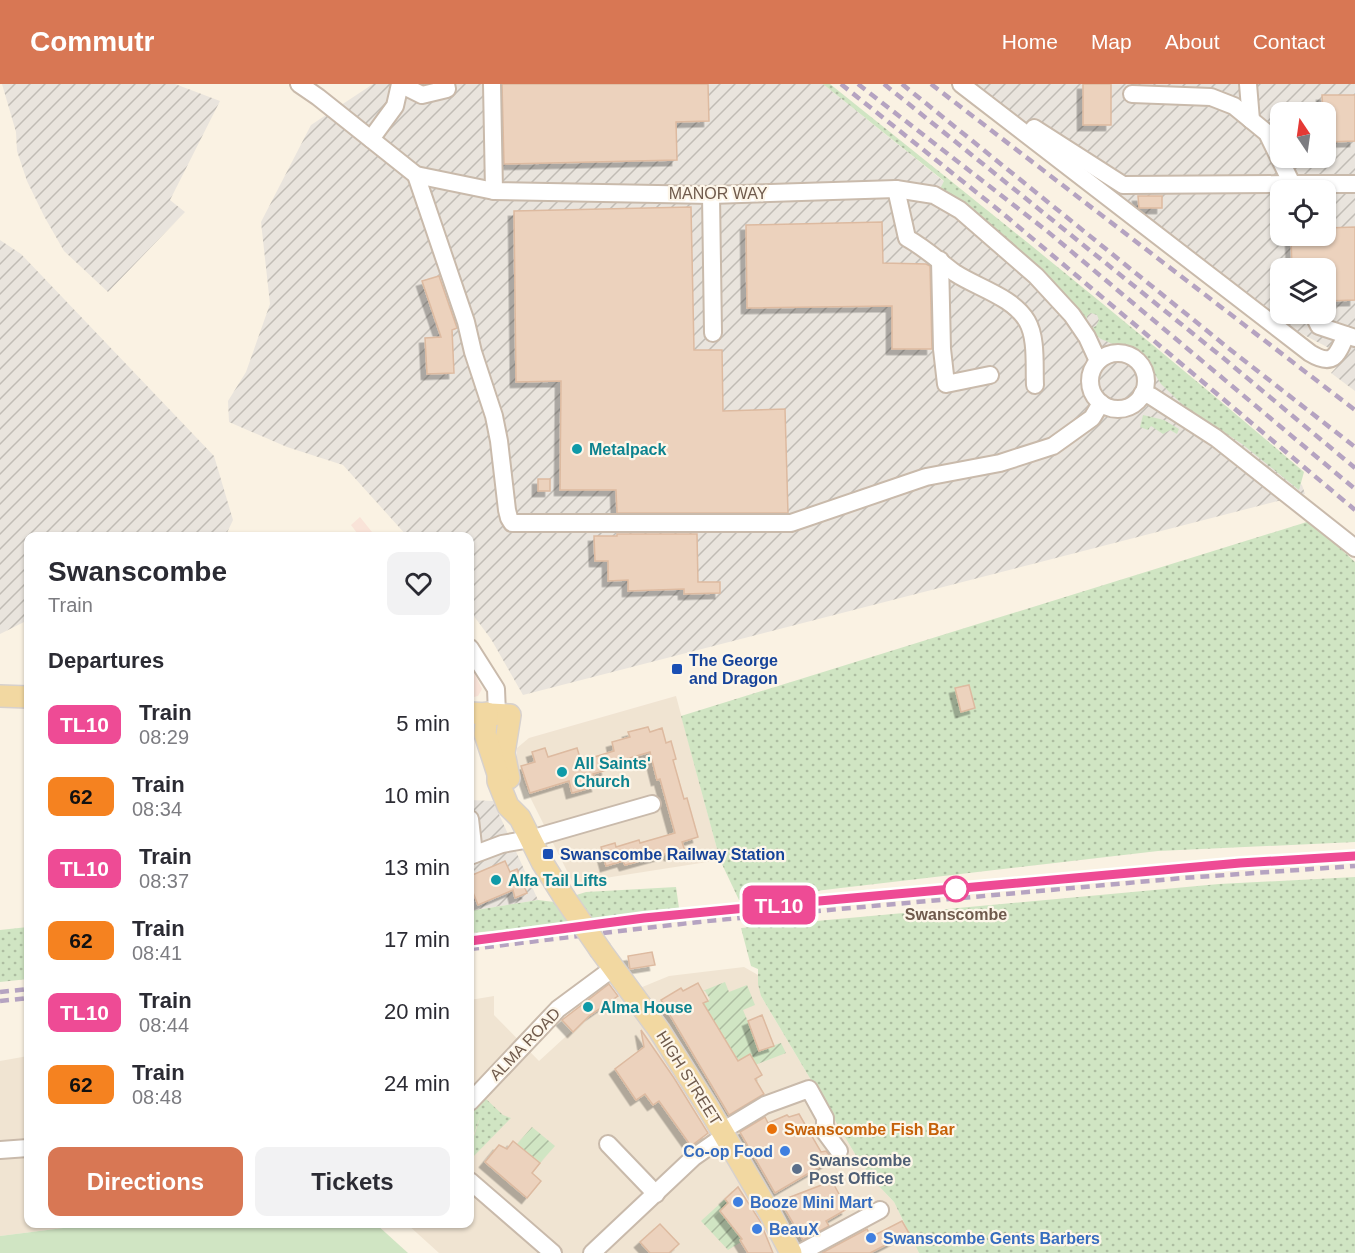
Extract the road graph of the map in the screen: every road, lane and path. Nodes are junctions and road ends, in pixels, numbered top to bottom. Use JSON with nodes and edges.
{"nodes":[{"id":1,"x":298,"y":84,"type":"edge"},
{"id":2,"x":400,"y":84,"type":"edge"},
{"id":3,"x":446,"y":84,"type":"edge"},
{"id":4,"x":492,"y":84,"type":"edge"},
{"id":5,"x":961,"y":84,"type":"edge"},
{"id":6,"x":1248,"y":84,"type":"edge"},
{"id":7,"x":1132,"y":94,"type":"dead end"},
{"id":8,"x":1011,"y":113,"type":"dead end"},
{"id":9,"x":1251,"y":120,"type":"junction"},
{"id":10,"x":371,"y":139,"type":"junction"},
{"id":11,"x":416,"y":175,"type":"junction"},
{"id":12,"x":1290,"y":180,"type":"edge"},
{"id":13,"x":1270,"y":184,"type":"edge"},
{"id":14,"x":1336,"y":184,"type":"edge"},
{"id":15,"x":1355,"y":184,"type":"edge"},
{"id":16,"x":896,"y":189,"type":"junction"},
{"id":17,"x":494,"y":191,"type":"junction"},
{"id":18,"x":711,"y":195,"type":"junction"},
{"id":19,"x":940,"y":260,"type":"junction"},
{"id":20,"x":1318,"y":324,"type":"edge"},
{"id":21,"x":713,"y":333,"type":"dead end"},
{"id":22,"x":1351,"y":336,"type":"edge"},
{"id":23,"x":1098,"y":361,"type":"junction"},
{"id":24,"x":990,"y":375,"type":"dead end"},
{"id":25,"x":1035,"y":385,"type":"dead end"},
{"id":26,"x":1142,"y":394,"type":"junction"},
{"id":27,"x":1101,"y":403,"type":"junction"},
{"id":28,"x":1355,"y":548,"type":"edge"},
{"id":29,"x":474,"y":654,"type":"edge"},
{"id":30,"x":0,"y":696,"type":"edge"},
{"id":31,"x":24,"y":697,"type":"edge"},
{"id":32,"x":487,"y":714,"type":"edge"},
{"id":33,"x":652,"y":804,"type":"dead end"},
{"id":34,"x":520,"y":818,"type":"junction"},
{"id":35,"x":530,"y":839,"type":"junction"},
{"id":36,"x":474,"y":854,"type":"edge"},
{"id":37,"x":607,"y":960,"type":"junction"},
{"id":38,"x":474,"y":1098,"type":"edge"},
{"id":39,"x":723,"y":1134,"type":"junction"},
{"id":40,"x":608,"y":1144,"type":"dead end"},
{"id":41,"x":24,"y":1148,"type":"edge"},
{"id":42,"x":0,"y":1150,"type":"edge"},
{"id":43,"x":839,"y":1151,"type":"dead end"},
{"id":44,"x":474,"y":1184,"type":"edge"},
{"id":45,"x":656,"y":1194,"type":"junction"},
{"id":46,"x":880,"y":1210,"type":"dead end"},
{"id":47,"x":553,"y":1253,"type":"edge"},
{"id":48,"x":592,"y":1253,"type":"edge"},
{"id":49,"x":791,"y":1253,"type":"edge"},
{"id":50,"x":800,"y":1253,"type":"edge"}],
"edges":[{"from":1,"to":10,"type":"street","name":"MANOR WAY"},
{"from":2,"to":3,"type":"street"},
{"from":2,"to":10,"type":"street"},
{"from":4,"to":17,"type":"street"},
{"from":5,"to":22,"type":"street"},
{"from":6,"to":9,"type":"street"},
{"from":7,"to":9,"type":"street"},
{"from":8,"to":13,"type":"street"},
{"from":9,"to":12,"type":"street"},
{"from":10,"to":11,"type":"street","name":"MANOR WAY"},
{"from":11,"to":17,"type":"street","name":"MANOR WAY"},
{"from":11,"to":27,"type":"street"},
{"from":14,"to":15,"type":"street"},
{"from":16,"to":18,"type":"street","name":"MANOR WAY"},
{"from":16,"to":19,"type":"street"},
{"from":16,"to":23,"type":"street","name":"MANOR WAY"},
{"from":17,"to":18,"type":"street","name":"MANOR WAY"},
{"from":18,"to":21,"type":"street"},
{"from":19,"to":24,"type":"street"},
{"from":19,"to":25,"type":"street"},
{"from":20,"to":22,"type":"street"},
{"from":23,"to":26,"type":"street"},
{"from":23,"to":27,"type":"street"},
{"from":26,"to":27,"type":"street"},
{"from":26,"to":28,"type":"street"},
{"from":29,"to":32,"type":"street"},
{"from":30,"to":31,"type":"main road"},
{"from":32,"to":34,"type":"main road","name":"HIGH STREET"},
{"from":32,"to":34,"type":"main road","name":"HIGH STREET"},
{"from":33,"to":35,"type":"street"},
{"from":34,"to":35,"type":"main road","name":"HIGH STREET"},
{"from":35,"to":36,"type":"street"},
{"from":35,"to":37,"type":"main road","name":"HIGH STREET","bridge":true},
{"from":37,"to":38,"type":"street","name":"ALMA ROAD"},
{"from":37,"to":39,"type":"main road","name":"HIGH STREET"},
{"from":39,"to":43,"type":"street"},
{"from":39,"to":45,"type":"street"},
{"from":39,"to":49,"type":"main road","name":"HIGH STREET"},
{"from":40,"to":45,"type":"street"},
{"from":41,"to":42,"type":"street"},
{"from":44,"to":47,"type":"street"},
{"from":45,"to":48,"type":"street"},
{"from":46,"to":50,"type":"street"}]}
